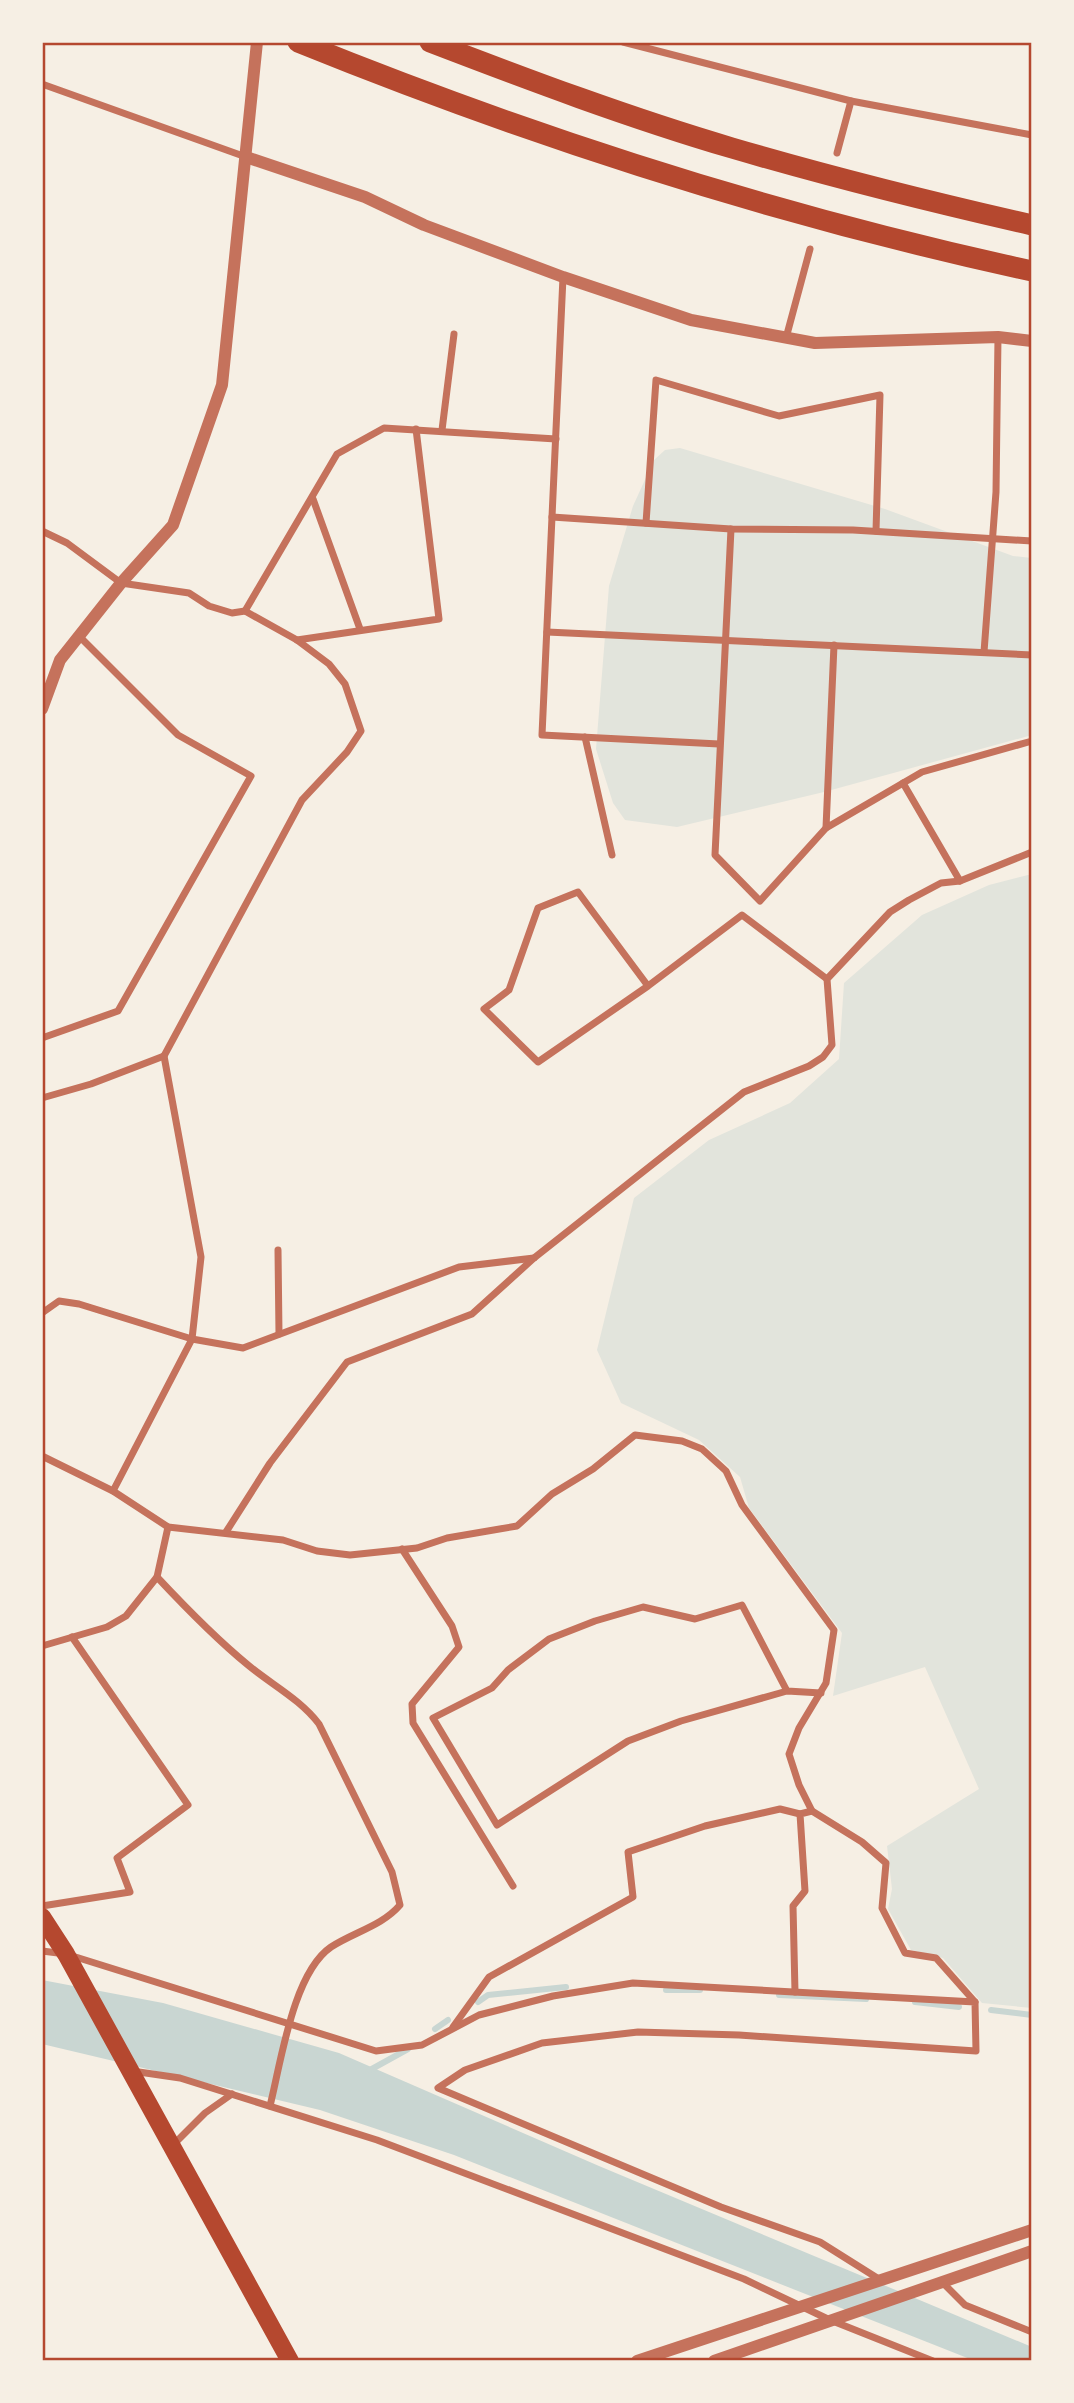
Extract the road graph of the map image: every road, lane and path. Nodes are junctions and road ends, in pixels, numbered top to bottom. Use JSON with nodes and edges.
{"nodes":[{"id":1,"x":257,"y":42,"type":"edge"},
{"id":2,"x":298,"y":42,"type":"edge"},
{"id":3,"x":430,"y":42,"type":"edge"},
{"id":4,"x":623,"y":42,"type":"edge"},
{"id":5,"x":42,"y":84,"type":"edge"},
{"id":6,"x":851,"y":101,"type":"junction"},
{"id":7,"x":1032,"y":135,"type":"edge"},
{"id":8,"x":837,"y":153,"type":"dead end"},
{"id":9,"x":246,"y":157,"type":"junction"},
{"id":10,"x":1032,"y":225,"type":"edge"},
{"id":11,"x":810,"y":249,"type":"dead end"},
{"id":12,"x":1032,"y":271,"type":"edge"},
{"id":13,"x":563,"y":277,"type":"junction"},
{"id":14,"x":454,"y":334,"type":"dead end"},
{"id":15,"x":998,"y":337,"type":"junction"},
{"id":16,"x":786,"y":338,"type":"junction"},
{"id":17,"x":1032,"y":341,"type":"edge"},
{"id":18,"x":416,"y":429,"type":"junction"},
{"id":19,"x":442,"y":430,"type":"junction"},
{"id":20,"x":556,"y":439,"type":"junction"},
{"id":21,"x":313,"y":499,"type":"junction"},
{"id":22,"x":552,"y":517,"type":"junction"},
{"id":23,"x":646,"y":523,"type":"junction"},
{"id":24,"x":731,"y":529,"type":"junction"},
{"id":25,"x":42,"y":531,"type":"edge"},
{"id":26,"x":876,"y":531,"type":"junction"},
{"id":27,"x":992,"y":539,"type":"junction"},
{"id":28,"x":1032,"y":541,"type":"edge"},
{"id":29,"x":121,"y":583,"type":"junction"},
{"id":30,"x":245,"y":611,"type":"junction"},
{"id":31,"x":360,"y":629,"type":"junction"},
{"id":32,"x":547,"y":632,"type":"junction"},
{"id":33,"x":79,"y":636,"type":"junction"},
{"id":34,"x":297,"y":640,"type":"junction"},
{"id":35,"x":724,"y":640,"type":"junction"},
{"id":36,"x":834,"y":645,"type":"junction"},
{"id":37,"x":984,"y":652,"type":"junction"},
{"id":38,"x":1032,"y":655,"type":"edge"},
{"id":39,"x":42,"y":709,"type":"edge"},
{"id":40,"x":585,"y":737,"type":"junction"},
{"id":41,"x":1032,"y":741,"type":"edge"},
{"id":42,"x":719,"y":744,"type":"junction"},
{"id":43,"x":903,"y":783,"type":"junction"},
{"id":44,"x":826,"y":828,"type":"junction"},
{"id":45,"x":1032,"y":852,"type":"edge"},
{"id":46,"x":612,"y":855,"type":"dead end"},
{"id":47,"x":960,"y":881,"type":"junction"},
{"id":48,"x":827,"y":979,"type":"junction"},
{"id":49,"x":648,"y":986,"type":"junction"},
{"id":50,"x":42,"y":1038,"type":"edge"},
{"id":51,"x":164,"y":1056,"type":"junction"},
{"id":52,"x":42,"y":1098,"type":"edge"},
{"id":53,"x":278,"y":1250,"type":"dead end"},
{"id":54,"x":534,"y":1258,"type":"junction"},
{"id":55,"x":42,"y":1313,"type":"edge"},
{"id":56,"x":279,"y":1334,"type":"junction"},
{"id":57,"x":192,"y":1339,"type":"junction"},
{"id":58,"x":42,"y":1457,"type":"edge"},
{"id":59,"x":113,"y":1491,"type":"junction"},
{"id":60,"x":168,"y":1527,"type":"junction"},
{"id":61,"x":226,"y":1532,"type":"junction"},
{"id":62,"x":401,"y":1549,"type":"junction"},
{"id":63,"x":158,"y":1577,"type":"junction"},
{"id":64,"x":72,"y":1637,"type":"junction"},
{"id":65,"x":42,"y":1646,"type":"edge"},
{"id":66,"x":786,"y":1691,"type":"junction"},
{"id":67,"x":821,"y":1693,"type":"junction"},
{"id":68,"x":811,"y":1811,"type":"junction"},
{"id":69,"x":800,"y":1814,"type":"junction"},
{"id":70,"x":513,"y":1886,"type":"dead end"},
{"id":71,"x":42,"y":1906,"type":"edge"},
{"id":72,"x":42,"y":1917,"type":"edge"},
{"id":73,"x":42,"y":1951,"type":"edge"},
{"id":74,"x":69,"y":1961,"type":"junction"},
{"id":75,"x":795,"y":1992,"type":"junction"},
{"id":76,"x":975,"y":2002,"type":"junction"},
{"id":77,"x":290,"y":2022,"type":"junction"},
{"id":78,"x":452,"y":2029,"type":"junction"},
{"id":79,"x":127,"y":2070,"type":"junction"},
{"id":80,"x":232,"y":2094,"type":"junction"},
{"id":81,"x":270,"y":2106,"type":"junction"},
{"id":82,"x":172,"y":2146,"type":"junction"},
{"id":83,"x":1032,"y":2230,"type":"edge"},
{"id":84,"x":1032,"y":2251,"type":"edge"},
{"id":85,"x":889,"y":2279,"type":"junction"},
{"id":86,"x":942,"y":2282,"type":"junction"},
{"id":87,"x":799,"y":2306,"type":"junction"},
{"id":88,"x":830,"y":2320,"type":"junction"},
{"id":89,"x":1032,"y":2332,"type":"edge"},
{"id":90,"x":290,"y":2361,"type":"edge"},
{"id":91,"x":637,"y":2361,"type":"edge"},
{"id":92,"x":714,"y":2361,"type":"edge"},
{"id":93,"x":933,"y":2361,"type":"edge"}],
"edges":[{"from":1,"to":9,"type":"street"},
{"from":2,"to":12,"type":"highway"},
{"from":3,"to":10,"type":"highway"},
{"from":4,"to":6,"type":"street"},
{"from":5,"to":9,"type":"street"},
{"from":6,"to":7,"type":"street"},
{"from":6,"to":8,"type":"street"},
{"from":9,"to":13,"type":"street"},
{"from":9,"to":29,"type":"street"},
{"from":11,"to":16,"type":"street"},
{"from":13,"to":16,"type":"street"},
{"from":13,"to":20,"type":"street"},
{"from":14,"to":19,"type":"street"},
{"from":15,"to":16,"type":"street"},
{"from":15,"to":17,"type":"street"},
{"from":15,"to":27,"type":"street"},
{"from":18,"to":19,"type":"street"},
{"from":18,"to":21,"type":"street"},
{"from":18,"to":31,"type":"street"},
{"from":19,"to":20,"type":"street"},
{"from":20,"to":22,"type":"street"},
{"from":21,"to":30,"type":"street"},
{"from":21,"to":31,"type":"street"},
{"from":22,"to":23,"type":"street"},
{"from":22,"to":32,"type":"street"},
{"from":23,"to":24,"type":"street"},
{"from":23,"to":26,"type":"street"},
{"from":24,"to":26,"type":"street"},
{"from":24,"to":35,"type":"street"},
{"from":25,"to":29,"type":"street"},
{"from":26,"to":27,"type":"street"},
{"from":27,"to":28,"type":"street"},
{"from":27,"to":37,"type":"street"},
{"from":29,"to":30,"type":"street"},
{"from":29,"to":33,"type":"street"},
{"from":30,"to":34,"type":"street"},
{"from":31,"to":34,"type":"street"},
{"from":32,"to":35,"type":"street"},
{"from":32,"to":40,"type":"street"},
{"from":33,"to":39,"type":"street"},
{"from":33,"to":50,"type":"street"},
{"from":34,"to":51,"type":"street"},
{"from":35,"to":36,"type":"street"},
{"from":35,"to":42,"type":"street"},
{"from":36,"to":37,"type":"street"},
{"from":36,"to":44,"type":"street"},
{"from":37,"to":38,"type":"street"},
{"from":40,"to":42,"type":"street"},
{"from":40,"to":46,"type":"street"},
{"from":41,"to":43,"type":"street"},
{"from":42,"to":44,"type":"street"},
{"from":43,"to":44,"type":"street"},
{"from":43,"to":47,"type":"street"},
{"from":45,"to":47,"type":"street"},
{"from":47,"to":48,"type":"street"},
{"from":48,"to":49,"type":"street"},
{"from":48,"to":54,"type":"street"},
{"from":49,"to":49,"type":"street"},
{"from":51,"to":52,"type":"street"},
{"from":51,"to":57,"type":"street"},
{"from":53,"to":56,"type":"street"},
{"from":54,"to":56,"type":"street"},
{"from":54,"to":61,"type":"street"},
{"from":55,"to":57,"type":"street"},
{"from":56,"to":57,"type":"street"},
{"from":57,"to":59,"type":"street"},
{"from":58,"to":59,"type":"street"},
{"from":59,"to":60,"type":"street"},
{"from":60,"to":61,"type":"street"},
{"from":60,"to":63,"type":"street"},
{"from":61,"to":62,"type":"street"},
{"from":62,"to":67,"type":"street"},
{"from":62,"to":70,"type":"street"},
{"from":63,"to":64,"type":"street"},
{"from":63,"to":77,"type":"street"},
{"from":64,"to":65,"type":"street"},
{"from":64,"to":71,"type":"street"},
{"from":66,"to":66,"type":"street"},
{"from":66,"to":67,"type":"street"},
{"from":67,"to":68,"type":"street"},
{"from":68,"to":69,"type":"street"},
{"from":68,"to":76,"type":"street"},
{"from":69,"to":75,"type":"street"},
{"from":69,"to":78,"type":"street"},
{"from":72,"to":74,"type":"main road"},
{"from":73,"to":74,"type":"street"},
{"from":74,"to":77,"type":"street"},
{"from":74,"to":79,"type":"main road"},
{"from":75,"to":76,"type":"street"},
{"from":75,"to":78,"type":"street"},
{"from":76,"to":85,"type":"street"},
{"from":77,"to":78,"type":"street"},
{"from":77,"to":81,"type":"street"},
{"from":79,"to":80,"type":"street"},
{"from":79,"to":82,"type":"main road"},
{"from":80,"to":81,"type":"street"},
{"from":80,"to":82,"type":"street"},
{"from":81,"to":87,"type":"street"},
{"from":82,"to":90,"type":"main road"},
{"from":83,"to":85,"type":"street"},
{"from":84,"to":86,"type":"street"},
{"from":85,"to":87,"type":"street"},
{"from":86,"to":88,"type":"street"},
{"from":86,"to":89,"type":"street"},
{"from":87,"to":88,"type":"street"},
{"from":87,"to":91,"type":"street"},
{"from":88,"to":92,"type":"street"},
{"from":88,"to":93,"type":"street"}]}
